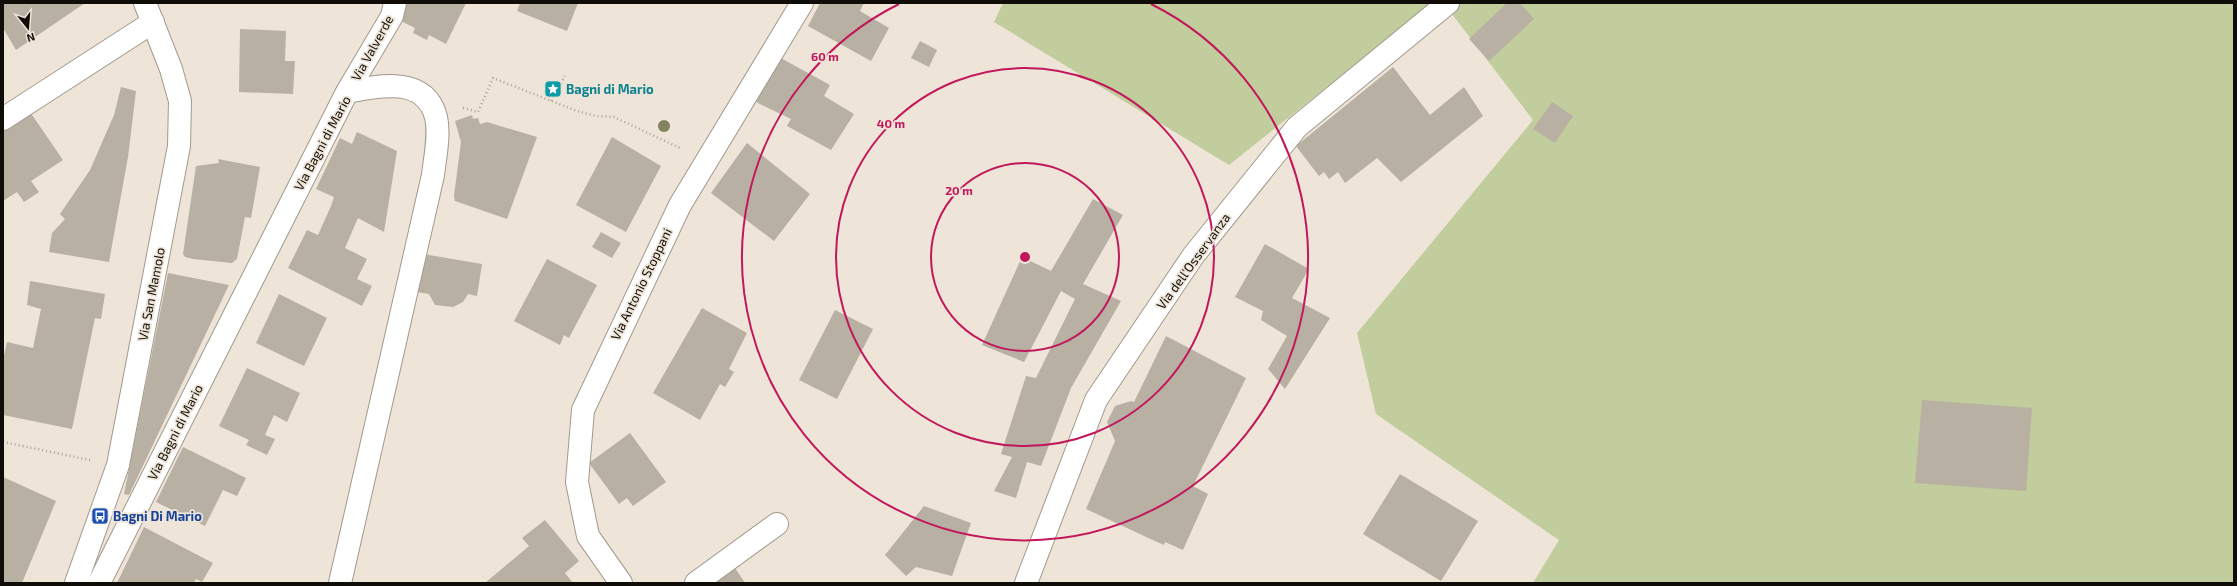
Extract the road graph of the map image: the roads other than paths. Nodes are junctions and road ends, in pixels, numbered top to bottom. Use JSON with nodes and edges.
{"nodes":[{"id":1,"x":395,"y":3,"type":"edge"},
{"id":2,"x":802,"y":3,"type":"edge"},
{"id":3,"x":1448,"y":3,"type":"edge"},
{"id":4,"x":149,"y":12,"type":"edge"},
{"id":5,"x":347,"y":92,"type":"junction"},
{"id":6,"x":3,"y":119,"type":"edge"},
{"id":7,"x":777,"y":524,"type":"dead end"},
{"id":8,"x":76,"y":583,"type":"edge"},
{"id":9,"x":99,"y":583,"type":"edge"},
{"id":10,"x":340,"y":583,"type":"edge"},
{"id":11,"x":621,"y":583,"type":"edge"},
{"id":12,"x":696,"y":583,"type":"edge"},
{"id":13,"x":1026,"y":583,"type":"edge"}],
"edges":[{"from":1,"to":5,"type":"street","name":"Via Valverde"},
{"from":2,"to":11,"type":"street","name":"Via Antonio Stoppani"},
{"from":3,"to":13,"type":"street","name":"Via dell'Osservanza"},
{"from":4,"to":6,"type":"street"},
{"from":4,"to":8,"type":"street","name":"Via San Mamolo"},
{"from":5,"to":9,"type":"street","name":"Via Bagni di Mario"},
{"from":5,"to":10,"type":"street","name":"Via Bagni di Mario"},
{"from":7,"to":12,"type":"street"}]}
